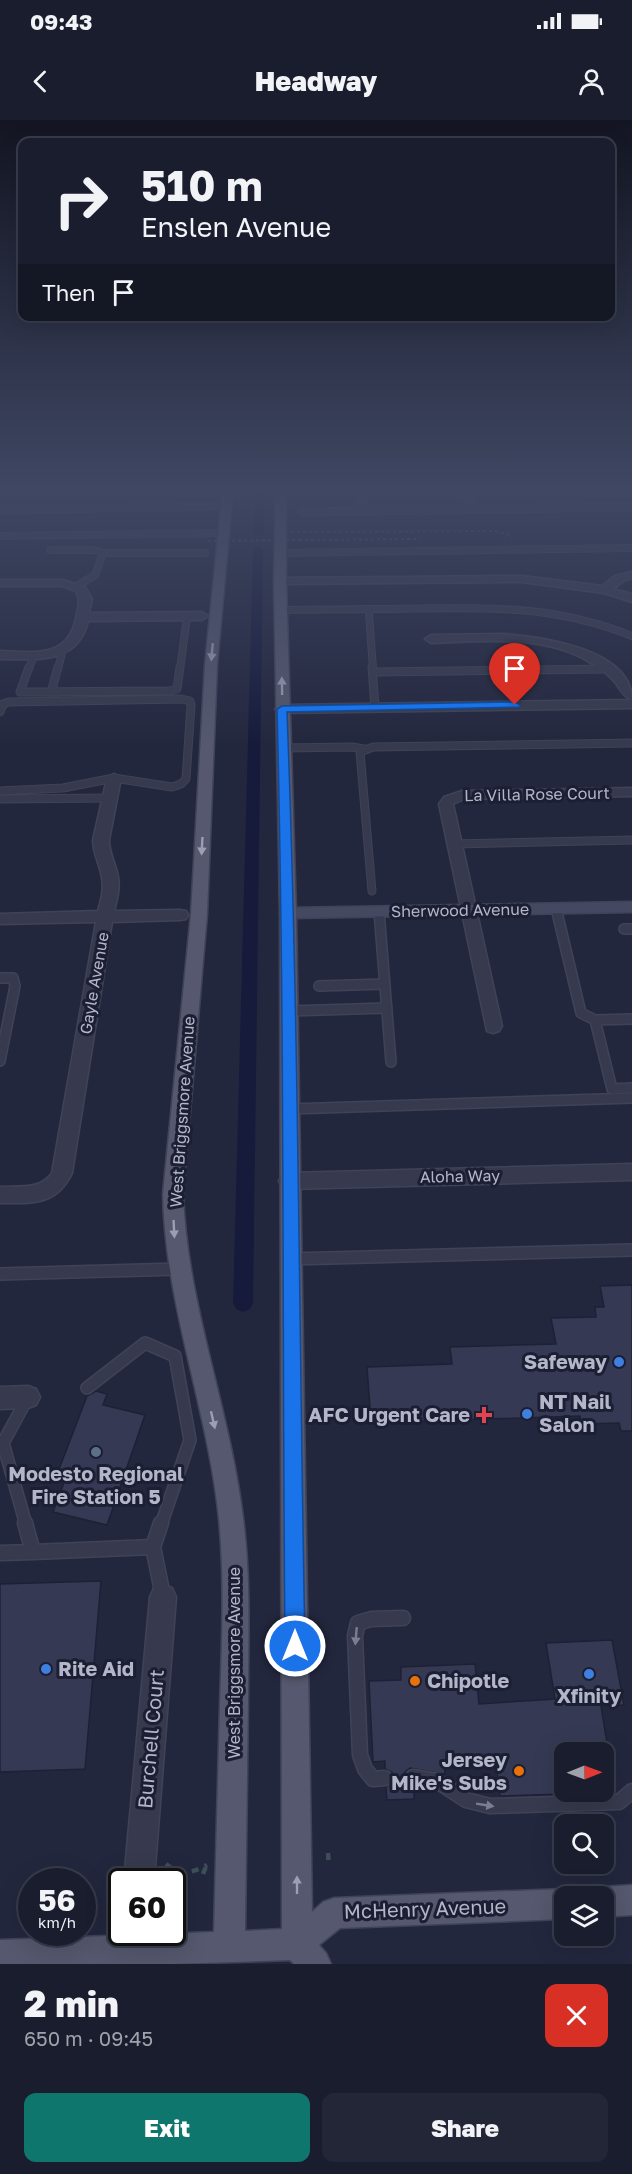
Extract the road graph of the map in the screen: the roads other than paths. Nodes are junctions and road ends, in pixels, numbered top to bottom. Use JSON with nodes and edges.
{"nodes":[{"id":1,"x":95,"y":575,"type":"edge"},
{"id":2,"x":215,"y":575,"type":"edge"},
{"id":3,"x":280,"y":575,"type":"edge"},
{"id":4,"x":632,"y":575,"type":"edge"},
{"id":5,"x":280,"y":581,"type":"junction"},
{"id":6,"x":0,"y":583,"type":"edge"},
{"id":7,"x":76,"y":586,"type":"junction"},
{"id":8,"x":605,"y":590,"type":"junction"},
{"id":9,"x":632,"y":598,"type":"edge"},
{"id":10,"x":371,"y":609,"type":"junction"},
{"id":11,"x":280,"y":610,"type":"junction"},
{"id":12,"x":187,"y":616,"type":"junction"},
{"id":13,"x":202,"y":616,"type":"dead end"},
{"id":14,"x":82,"y":617,"type":"junction"},
{"id":15,"x":632,"y":636,"type":"edge"},
{"id":16,"x":431,"y":639,"type":"dead end"},
{"id":17,"x":63,"y":649,"type":"junction"},
{"id":18,"x":0,"y":655,"type":"edge"},
{"id":19,"x":34,"y":655,"type":"junction"},
{"id":20,"x":608,"y":669,"type":"junction"},
{"id":21,"x":373,"y":672,"type":"junction"},
{"id":22,"x":60,"y":692,"type":"junction"},
{"id":23,"x":632,"y":696,"type":"edge"},
{"id":24,"x":632,"y":704,"type":"edge"},
{"id":25,"x":375,"y":708,"type":"junction"},
{"id":26,"x":282,"y":709,"type":"junction"},
{"id":27,"x":0,"y":712,"type":"edge"},
{"id":28,"x":632,"y":743,"type":"edge"},
{"id":29,"x":283,"y":748,"type":"junction"},
{"id":30,"x":364,"y":749,"type":"junction"},
{"id":31,"x":114,"y":778,"type":"junction"},
{"id":32,"x":0,"y":791,"type":"edge"},
{"id":33,"x":632,"y":792,"type":"edge"},
{"id":34,"x":110,"y":798,"type":"junction"},
{"id":35,"x":0,"y":799,"type":"edge"},
{"id":36,"x":632,"y":840,"type":"edge"},
{"id":37,"x":453,"y":844,"type":"junction"},
{"id":38,"x":372,"y":891,"type":"dead end"},
{"id":39,"x":632,"y":907,"type":"edge"},
{"id":40,"x":556,"y":908,"type":"junction"},
{"id":41,"x":468,"y":910,"type":"junction"},
{"id":42,"x":379,"y":911,"type":"junction"},
{"id":43,"x":288,"y":913,"type":"junction"},
{"id":44,"x":180,"y":915,"type":"dead end"},
{"id":45,"x":105,"y":916,"type":"junction"},
{"id":46,"x":0,"y":919,"type":"edge"},
{"id":47,"x":0,"y":978,"type":"edge"},
{"id":48,"x":385,"y":984,"type":"junction"},
{"id":49,"x":319,"y":986,"type":"dead end"},
{"id":50,"x":387,"y":1008,"type":"junction"},
{"id":51,"x":289,"y":1011,"type":"junction"},
{"id":52,"x":595,"y":1020,"type":"junction"},
{"id":53,"x":632,"y":1020,"type":"edge"},
{"id":54,"x":493,"y":1026,"type":"dead end"},
{"id":55,"x":0,"y":1061,"type":"edge"},
{"id":56,"x":391,"y":1062,"type":"dead end"},
{"id":57,"x":632,"y":1088,"type":"edge"},
{"id":58,"x":632,"y":1098,"type":"edge"},
{"id":59,"x":289,"y":1108,"type":"junction"},
{"id":60,"x":632,"y":1172,"type":"edge"},
{"id":61,"x":289,"y":1180,"type":"junction"},
{"id":62,"x":0,"y":1195,"type":"edge"},
{"id":63,"x":632,"y":1250,"type":"edge"},
{"id":64,"x":291,"y":1259,"type":"junction"},
{"id":65,"x":179,"y":1269,"type":"junction"},
{"id":66,"x":0,"y":1274,"type":"edge"},
{"id":67,"x":87,"y":1388,"type":"dead end"},
{"id":68,"x":28,"y":1397,"type":"joint"},
{"id":69,"x":0,"y":1398,"type":"edge"},
{"id":70,"x":153,"y":1547,"type":"junction"},
{"id":71,"x":33,"y":1552,"type":"junction"},
{"id":72,"x":0,"y":1553,"type":"edge"},
{"id":73,"x":163,"y":1597,"type":"joint"},
{"id":74,"x":403,"y":1618,"type":"dead end"},
{"id":75,"x":413,"y":1777,"type":"dead end"},
{"id":76,"x":385,"y":1778,"type":"dead end"},
{"id":77,"x":632,"y":1791,"type":"edge"},
{"id":78,"x":140,"y":1868,"type":"edge"},
{"id":79,"x":632,"y":1900,"type":"edge"},
{"id":80,"x":614,"y":1901,"type":"edge"},
{"id":81,"x":554,"y":1904,"type":"edge"},
{"id":82,"x":108,"y":1945,"type":"edge"},
{"id":83,"x":168,"y":1946,"type":"edge"},
{"id":84,"x":228,"y":1955,"type":"edge"},
{"id":85,"x":19,"y":1957,"type":"edge"},
{"id":86,"x":303,"y":1957,"type":"edge"}],
"edges":[{"from":1,"to":7,"type":"lane"},
{"from":2,"to":65,"type":"main road","name":"West Briggsmore Avenue","one_way":true},
{"from":3,"to":5,"type":"main road"},
{"from":4,"to":8,"type":"street"},
{"from":5,"to":8,"type":"street"},
{"from":5,"to":11,"type":"main road"},
{"from":6,"to":7,"type":"street"},
{"from":7,"to":14,"type":"street"},
{"from":8,"to":9,"type":"street"},
{"from":10,"to":11,"type":"lane"},
{"from":10,"to":15,"type":"lane"},
{"from":10,"to":21,"type":"lane"},
{"from":26,"to":11,"type":"main road","one_way":true},
{"from":12,"to":13,"type":"street"},
{"from":12,"to":14,"type":"street"},
{"from":12,"to":22,"type":"lane"},
{"from":14,"to":17,"type":"street"},
{"from":16,"to":20,"type":"street"},
{"from":17,"to":19,"type":"street"},
{"from":17,"to":22,"type":"lane"},
{"from":18,"to":19,"type":"street"},
{"from":19,"to":22,"type":"lane"},
{"from":20,"to":21,"type":"lane"},
{"from":20,"to":23,"type":"street"},
{"from":21,"to":25,"type":"lane"},
{"from":24,"to":25,"type":"street"},
{"from":25,"to":26,"type":"street"},
{"from":26,"to":29,"type":"main road"},
{"from":27,"to":31,"type":"lane"},
{"from":28,"to":30,"type":"lane"},
{"from":29,"to":30,"type":"lane"},
{"from":29,"to":43,"type":"main road"},
{"from":30,"to":38,"type":"lane"},
{"from":31,"to":32,"type":"lane"},
{"from":31,"to":34,"type":"street","name":"Gayle Avenue"},
{"from":33,"to":37,"type":"street","name":"La Villa Rose Court"},
{"from":34,"to":35,"type":"lane"},
{"from":34,"to":45,"type":"street","name":"Gayle Avenue"},
{"from":36,"to":37,"type":"lane"},
{"from":37,"to":41,"type":"street","name":"La Villa Rose Court"},
{"from":39,"to":40,"type":"street","name":"Sherwood Avenue"},
{"from":40,"to":41,"type":"street","name":"Sherwood Avenue"},
{"from":40,"to":52,"type":"lane"},
{"from":41,"to":42,"type":"street","name":"Sherwood Avenue"},
{"from":41,"to":54,"type":"street","name":"La Villa Rose Court"},
{"from":42,"to":43,"type":"street","name":"Sherwood Avenue"},
{"from":42,"to":48,"type":"lane"},
{"from":43,"to":51,"type":"main road"},
{"from":44,"to":45,"type":"street"},
{"from":45,"to":46,"type":"street"},
{"from":45,"to":62,"type":"street","name":"Gayle Avenue"},
{"from":47,"to":55,"type":"lane"},
{"from":48,"to":49,"type":"lane"},
{"from":48,"to":50,"type":"lane"},
{"from":50,"to":51,"type":"lane"},
{"from":50,"to":56,"type":"lane"},
{"from":51,"to":59,"type":"main road"},
{"from":52,"to":53,"type":"lane"},
{"from":52,"to":57,"type":"lane"},
{"from":58,"to":59,"type":"lane"},
{"from":59,"to":61,"type":"main road"},
{"from":60,"to":61,"type":"street","name":"Aloha Way"},
{"from":61,"to":64,"type":"main road"},
{"from":63,"to":64,"type":"lane"},
{"from":86,"to":64,"type":"main road","one_way":true},
{"from":65,"to":66,"type":"lane"},
{"from":65,"to":84,"type":"main road","name":"West Briggsmore Avenue","one_way":true},
{"from":67,"to":70,"type":"lane"},
{"from":68,"to":69,"type":"street"},
{"from":68,"to":71,"type":"lane"},
{"from":70,"to":71,"type":"lane"},
{"from":70,"to":73,"type":"lane"},
{"from":71,"to":72,"type":"lane"},
{"from":73,"to":78,"type":"street","name":"Burchell Court"},
{"from":74,"to":76,"type":"lane","one_way":true},
{"from":75,"to":77,"type":"lane","one_way":true},
{"from":79,"to":80,"type":"main road"},
{"from":81,"to":86,"type":"main road","name":"McHenry Avenue"},
{"from":82,"to":85,"type":"main road"},
{"from":83,"to":84,"type":"main road"},
{"from":84,"to":86,"type":"main road"}]}
